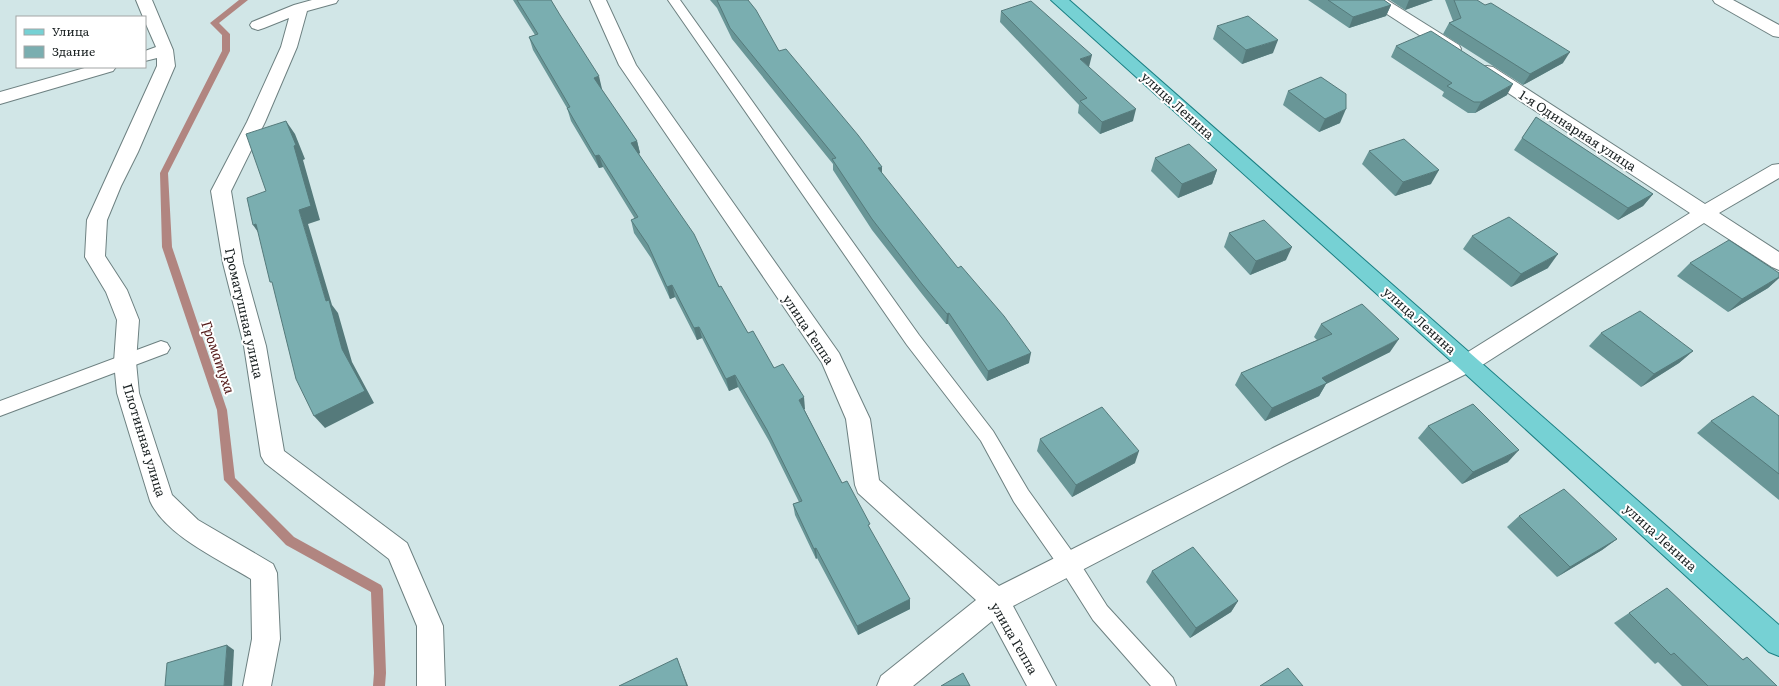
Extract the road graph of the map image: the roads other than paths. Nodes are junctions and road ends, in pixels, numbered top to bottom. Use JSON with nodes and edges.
{"nodes":[{"id":1,"x":144,"y":0,"type":"edge"},
{"id":2,"x":330,"y":0,"type":"edge"},
{"id":3,"x":598,"y":0,"type":"edge"},
{"id":4,"x":674,"y":0,"type":"edge"},
{"id":5,"x":1059,"y":0,"type":"edge"},
{"id":6,"x":1376,"y":0,"type":"edge"},
{"id":7,"x":1721,"y":0,"type":"edge"},
{"id":8,"x":300,"y":8,"type":"junction"},
{"id":9,"x":258,"y":25,"type":"dead end"},
{"id":10,"x":1779,"y":32,"type":"edge"},
{"id":11,"x":155,"y":53,"type":"edge"},
{"id":12,"x":104,"y":68,"type":"edge"},
{"id":13,"x":0,"y":98,"type":"edge"},
{"id":14,"x":1779,"y":170,"type":"edge"},
{"id":15,"x":1705,"y":213,"type":"junction"},
{"id":16,"x":1779,"y":262,"type":"edge"},
{"id":17,"x":160,"y":348,"type":"dead end"},
{"id":18,"x":125,"y":362,"type":"junction"},
{"id":19,"x":1468,"y":362,"type":"junction"},
{"id":20,"x":0,"y":409,"type":"edge"},
{"id":21,"x":1069,"y":564,"type":"junction"},
{"id":22,"x":996,"y":601,"type":"junction"},
{"id":23,"x":1779,"y":643,"type":"edge"},
{"id":24,"x":257,"y":686,"type":"edge"},
{"id":25,"x":431,"y":686,"type":"edge"},
{"id":26,"x":891,"y":686,"type":"edge"},
{"id":27,"x":1042,"y":686,"type":"edge"},
{"id":28,"x":1165,"y":686,"type":"edge"}],
"edges":[{"from":1,"to":11,"type":"street","name":"Плотинная улица"},
{"from":2,"to":8,"type":"street"},
{"from":3,"to":22,"type":"street","name":"улица Геппа"},
{"from":4,"to":21,"type":"lane"},
{"from":5,"to":19,"type":"main road","name":"улица Ленина"},
{"from":6,"to":15,"type":"street","name":"1-я Одинарная улица"},
{"from":7,"to":10,"type":"street"},
{"from":8,"to":9,"type":"street"},
{"from":8,"to":25,"type":"street","name":"Громатушная улица"},
{"from":11,"to":18,"type":"street","name":"Плотинная улица"},
{"from":12,"to":13,"type":"street"},
{"from":14,"to":15,"type":"street"},
{"from":15,"to":16,"type":"street","name":"1-я Одинарная улица"},
{"from":15,"to":19,"type":"street"},
{"from":17,"to":18,"type":"lane"},
{"from":18,"to":20,"type":"lane"},
{"from":18,"to":24,"type":"street","name":"Плотинная улица"},
{"from":19,"to":21,"type":"street"},
{"from":19,"to":23,"type":"main road","name":"улица Ленина"},
{"from":21,"to":22,"type":"street"},
{"from":21,"to":28,"type":"lane"},
{"from":22,"to":26,"type":"street"},
{"from":22,"to":27,"type":"street","name":"улица Геппа"}]}
